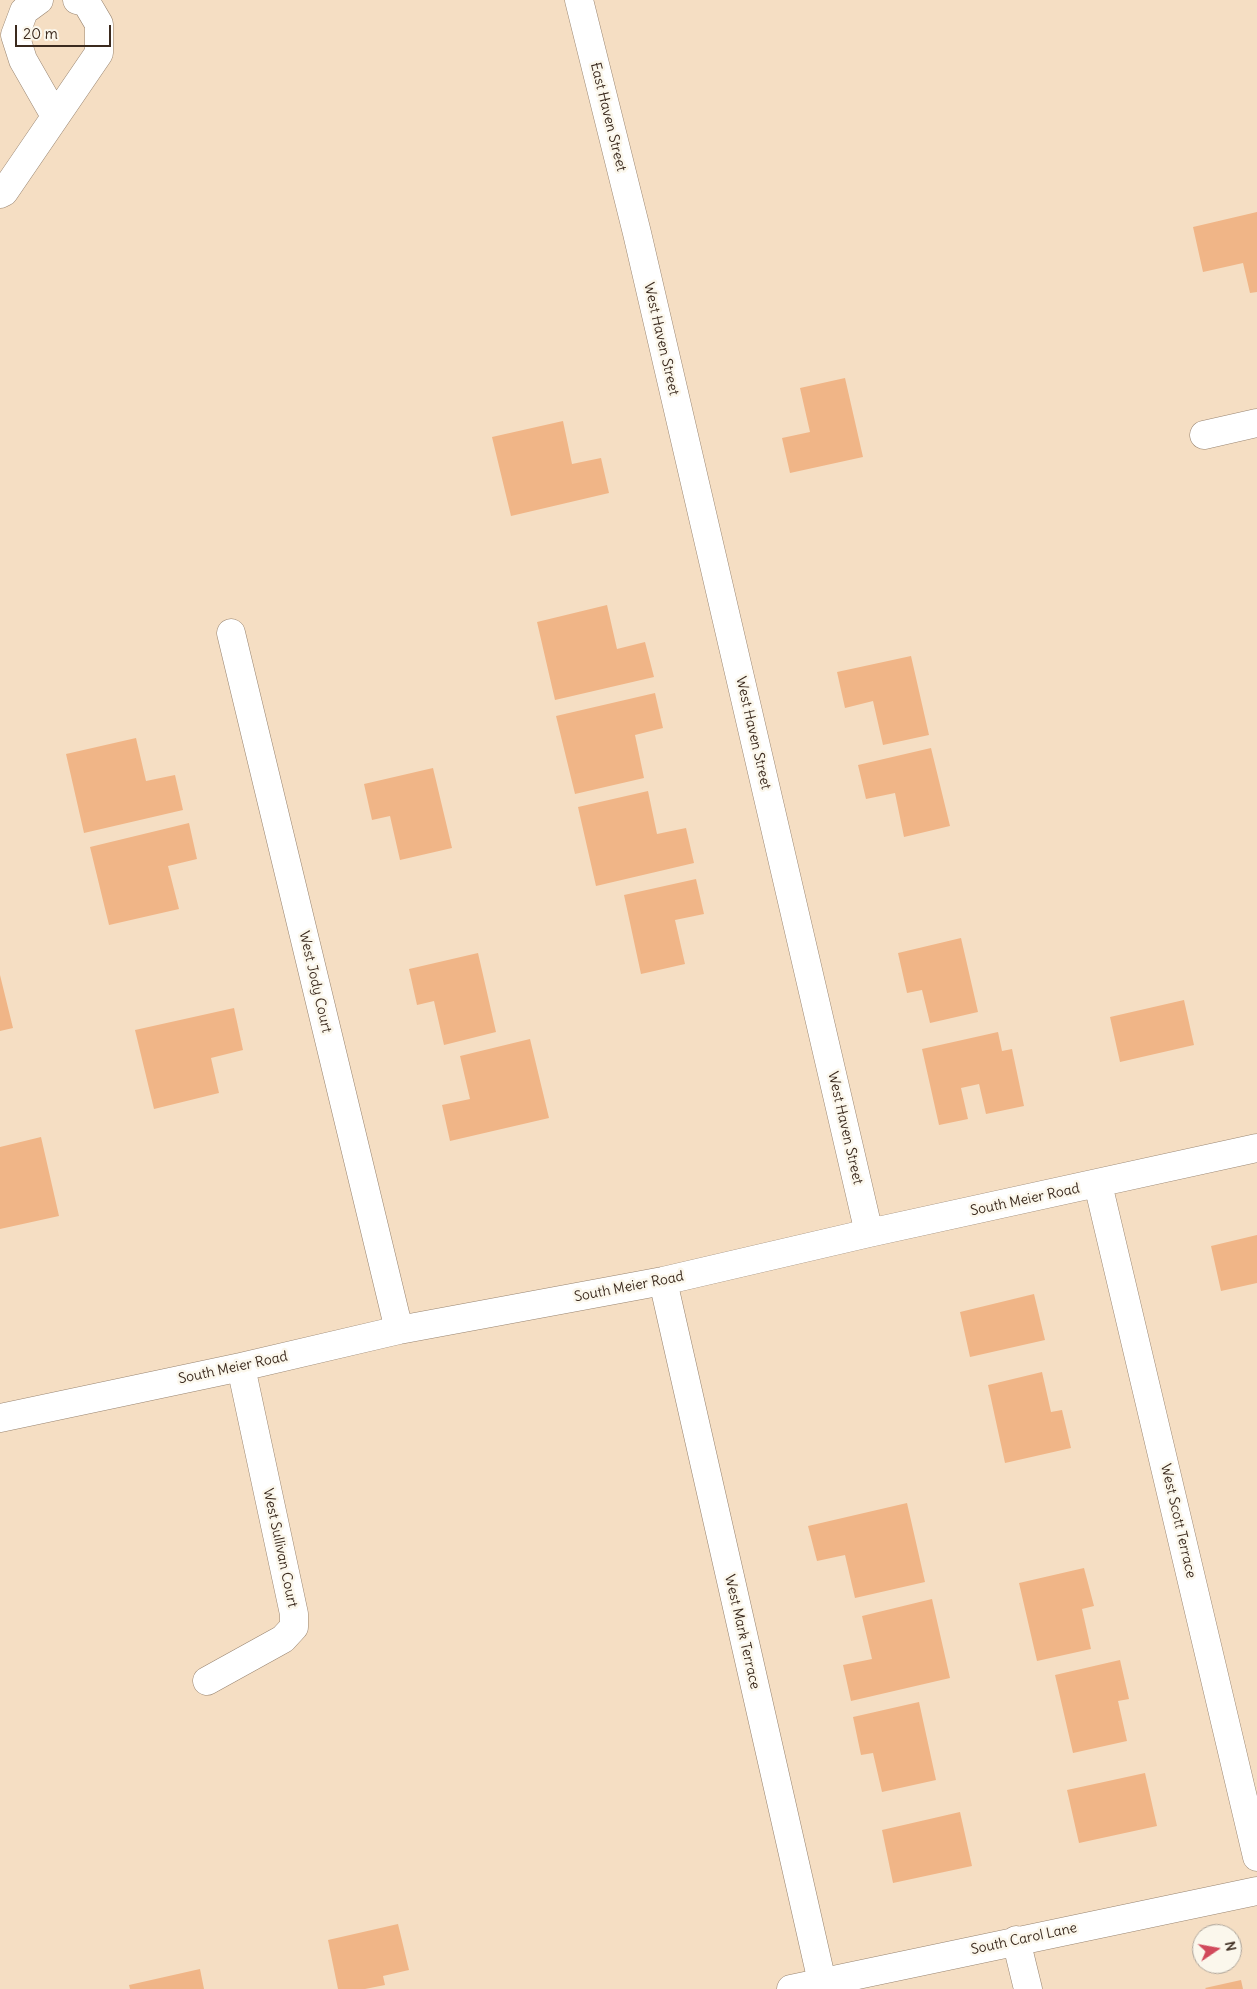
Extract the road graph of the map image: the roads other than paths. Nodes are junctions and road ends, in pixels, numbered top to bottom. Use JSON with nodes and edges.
{"nodes":[{"id":1,"x":40,"y":0,"type":"edge"},
{"id":2,"x":76,"y":0,"type":"edge"},
{"id":3,"x":579,"y":0,"type":"edge"},
{"id":4,"x":55,"y":116,"type":"junction"},
{"id":5,"x":0,"y":194,"type":"edge"},
{"id":6,"x":637,"y":233,"type":"joint"},
{"id":7,"x":1257,"y":423,"type":"edge"},
{"id":8,"x":1204,"y":434,"type":"dead end"},
{"id":9,"x":231,"y":633,"type":"dead end"},
{"id":10,"x":1257,"y":1148,"type":"edge"},
{"id":11,"x":1098,"y":1184,"type":"junction"},
{"id":12,"x":869,"y":1233,"type":"junction"},
{"id":13,"x":663,"y":1281,"type":"junction"},
{"id":14,"x":399,"y":1330,"type":"junction"},
{"id":15,"x":241,"y":1367,"type":"junction"},
{"id":16,"x":0,"y":1418,"type":"edge"},
{"id":17,"x":206,"y":1681,"type":"dead end"},
{"id":18,"x":1257,"y":1858,"type":"edge"},
{"id":19,"x":1257,"y":1891,"type":"edge"},
{"id":20,"x":1016,"y":1940,"type":"junction"},
{"id":21,"x":822,"y":1982,"type":"junction"},
{"id":22,"x":791,"y":1989,"type":"edge"},
{"id":23,"x":1028,"y":1989,"type":"edge"}],
"edges":[{"from":1,"to":4,"type":"street"},
{"from":2,"to":4,"type":"street"},
{"from":3,"to":6,"type":"street","name":"East Haven Street"},
{"from":4,"to":5,"type":"street"},
{"from":6,"to":12,"type":"street","name":"West Haven Street"},
{"from":7,"to":8,"type":"street"},
{"from":9,"to":14,"type":"street","name":"West Jody Court"},
{"from":10,"to":11,"type":"street","name":"South Meier Road"},
{"from":11,"to":12,"type":"street","name":"South Meier Road"},
{"from":11,"to":18,"type":"street","name":"West Scott Terrace"},
{"from":12,"to":13,"type":"street","name":"South Meier Road"},
{"from":13,"to":14,"type":"street","name":"South Meier Road"},
{"from":13,"to":21,"type":"street","name":"West Mark Terrace"},
{"from":14,"to":15,"type":"street","name":"South Meier Road"},
{"from":15,"to":16,"type":"street","name":"South Meier Road"},
{"from":15,"to":17,"type":"street","name":"West Sullivan Court"},
{"from":19,"to":20,"type":"street","name":"South Carol Lane"},
{"from":20,"to":21,"type":"street","name":"South Carol Lane"},
{"from":20,"to":23,"type":"street"},
{"from":21,"to":22,"type":"street","name":"South Carol Lane"}]}
